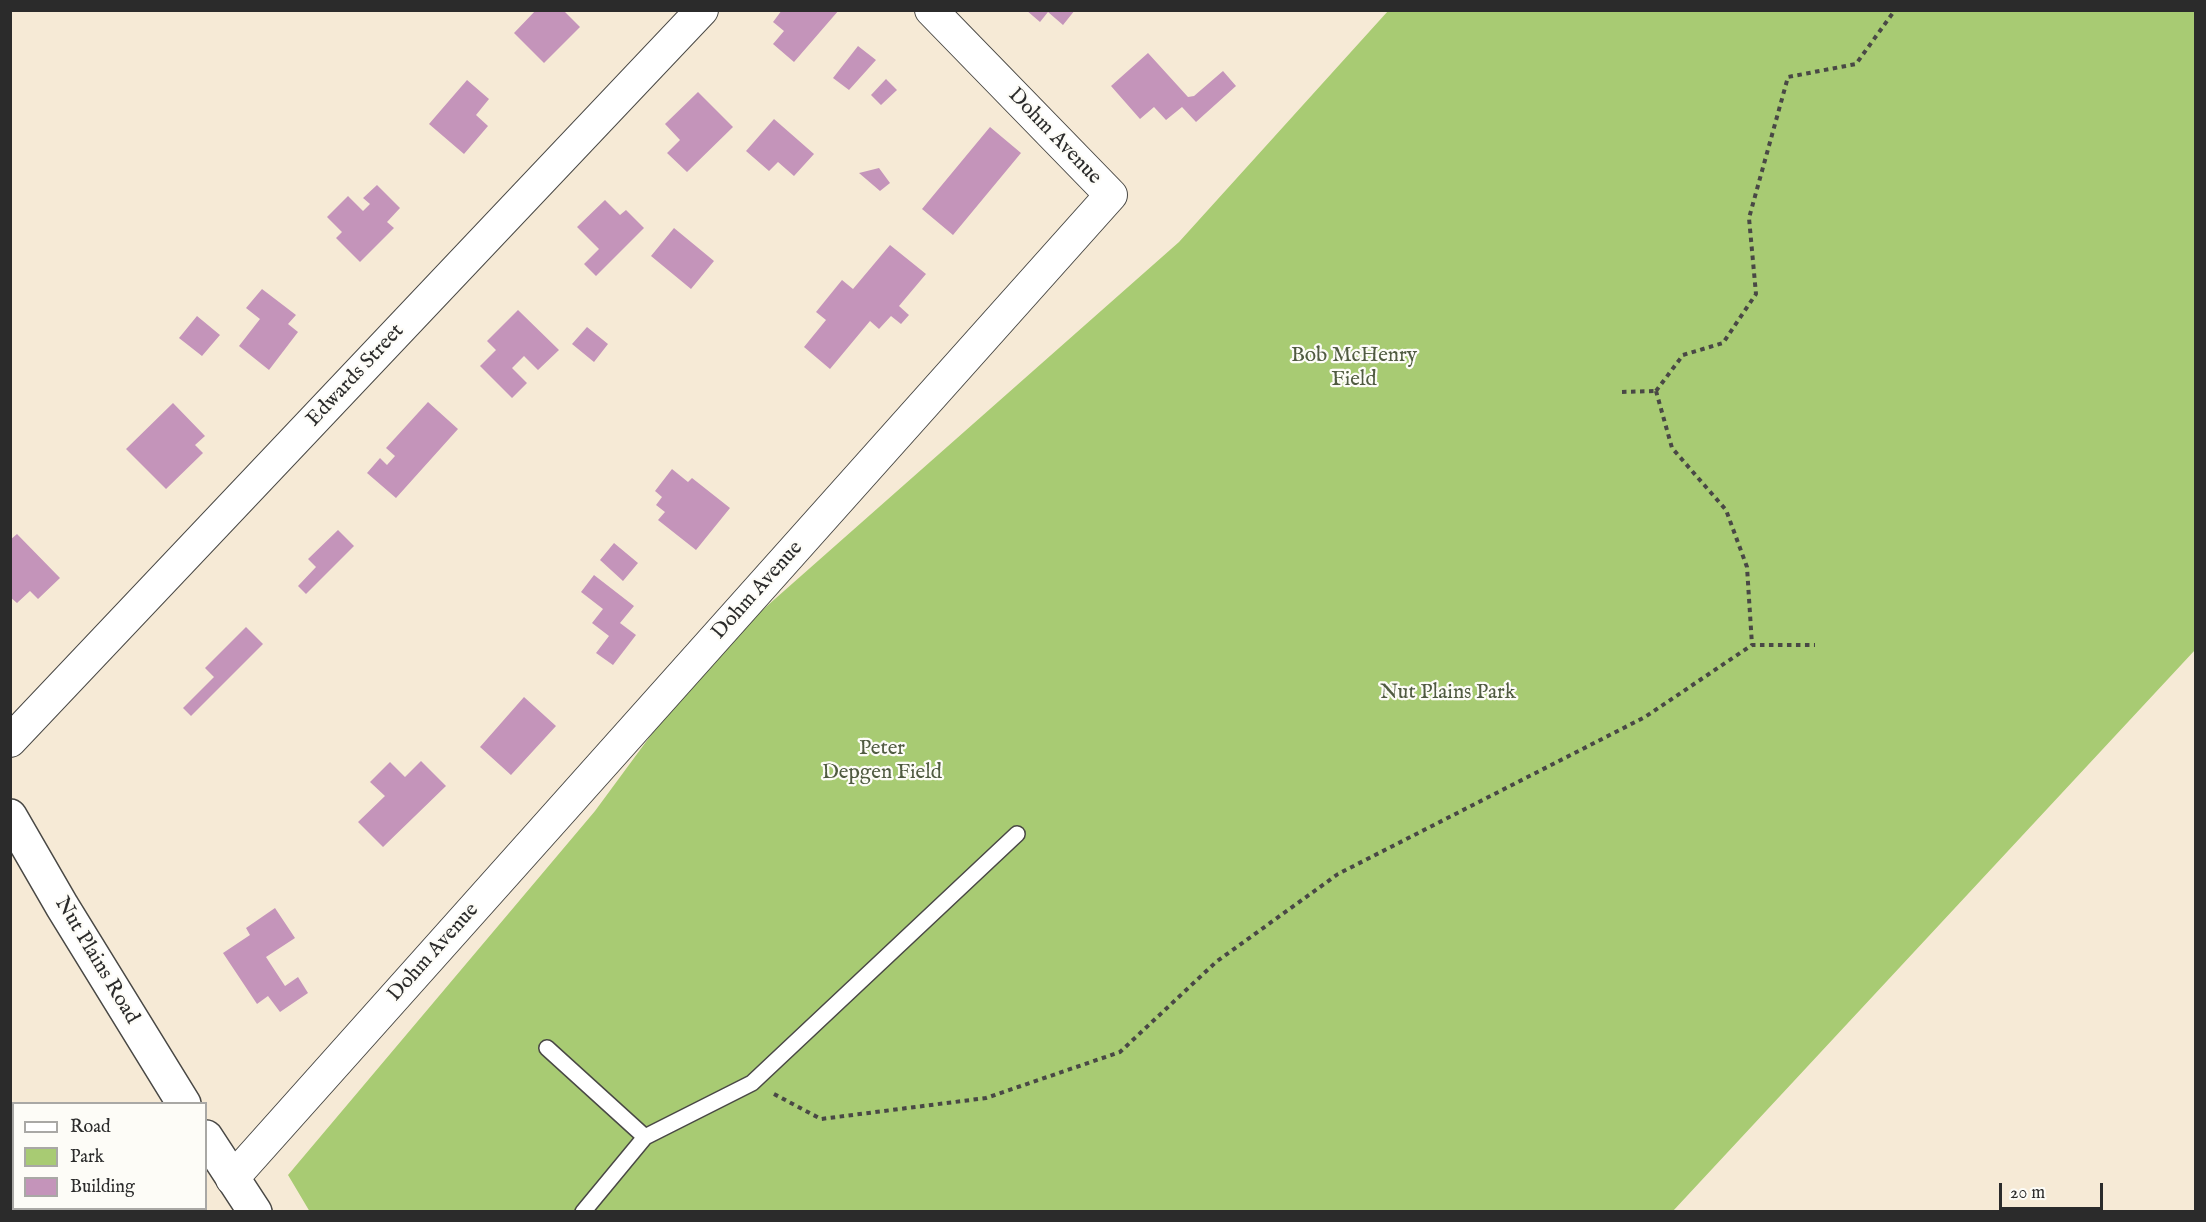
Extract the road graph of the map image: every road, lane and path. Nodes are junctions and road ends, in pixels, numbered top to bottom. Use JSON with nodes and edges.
{"nodes":[{"id":1,"x":702,"y":10,"type":"edge"},
{"id":2,"x":931,"y":10,"type":"edge"},
{"id":3,"x":1895,"y":10,"type":"edge"},
{"id":4,"x":1656,"y":391,"type":"junction"},
{"id":5,"x":1622,"y":392,"type":"dead end"},
{"id":6,"x":1752,"y":645,"type":"junction"},
{"id":7,"x":1815,"y":645,"type":"dead end"},
{"id":8,"x":10,"y":741,"type":"edge"},
{"id":9,"x":10,"y":816,"type":"edge"},
{"id":10,"x":1017,"y":834,"type":"dead end"},
{"id":11,"x":547,"y":1048,"type":"dead end"},
{"id":12,"x":752,"y":1083,"type":"junction"},
{"id":13,"x":183,"y":1102,"type":"edge"},
{"id":14,"x":645,"y":1137,"type":"junction"},
{"id":15,"x":207,"y":1139,"type":"edge"},
{"id":16,"x":232,"y":1179,"type":"junction"},
{"id":17,"x":255,"y":1212,"type":"edge"},
{"id":18,"x":584,"y":1212,"type":"edge"}],
"edges":[{"from":1,"to":8,"type":"street","name":"Edwards Street"},
{"from":2,"to":16,"type":"street","name":"Dohm Avenue"},
{"from":3,"to":4,"type":"path"},
{"from":4,"to":5,"type":"path"},
{"from":4,"to":6,"type":"path"},
{"from":6,"to":7,"type":"path"},
{"from":6,"to":12,"type":"path"},
{"from":9,"to":13,"type":"street","name":"Nut Plains Road"},
{"from":10,"to":12,"type":"lane"},
{"from":11,"to":14,"type":"lane"},
{"from":12,"to":14,"type":"lane"},
{"from":14,"to":18,"type":"lane"},
{"from":15,"to":16,"type":"street"},
{"from":16,"to":17,"type":"street"}]}
